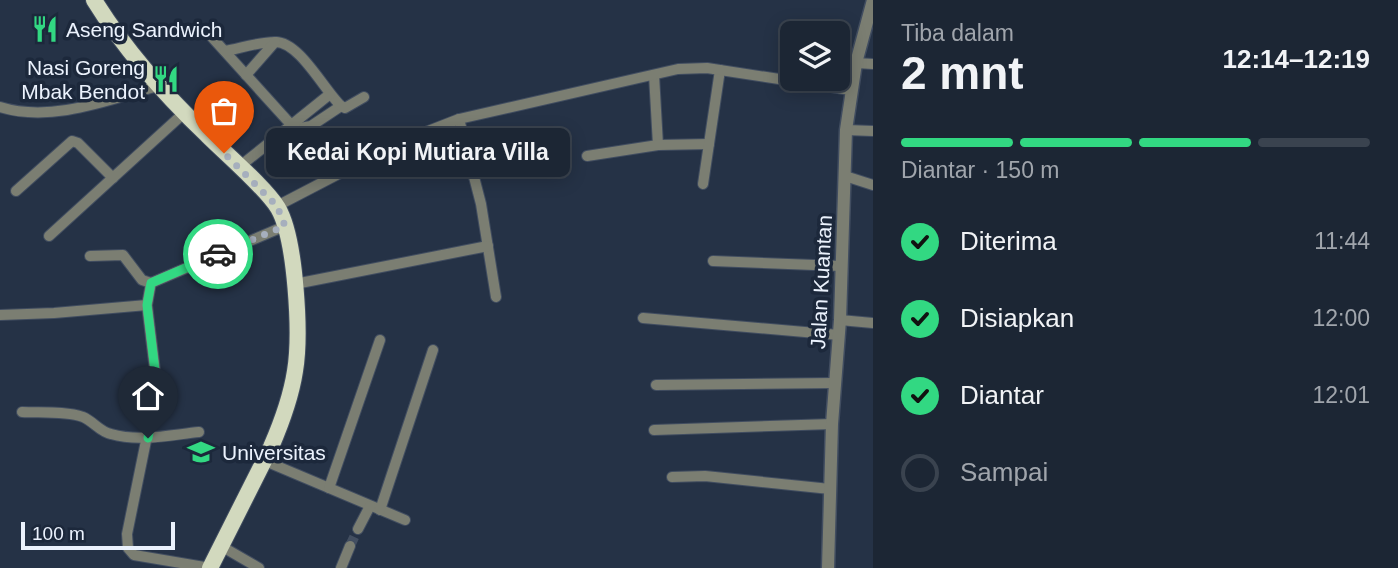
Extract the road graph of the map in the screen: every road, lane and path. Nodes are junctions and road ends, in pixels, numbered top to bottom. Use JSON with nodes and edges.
{"nodes":[{"id":1,"x":94,"y":0,"type":"edge"},
{"id":2,"x":873,"y":0,"type":"edge"},
{"id":3,"x":209,"y":34,"type":"dead end"},
{"id":4,"x":275,"y":42,"type":"junction"},
{"id":5,"x":225,"y":51,"type":"junction"},
{"id":6,"x":856,"y":63,"type":"junction"},
{"id":7,"x":873,"y":64,"type":"edge"},
{"id":8,"x":720,"y":70,"type":"junction"},
{"id":9,"x":246,"y":75,"type":"junction"},
{"id":10,"x":654,"y":75,"type":"junction"},
{"id":11,"x":780,"y":79,"type":"edge"},
{"id":12,"x":158,"y":86,"type":"junction"},
{"id":13,"x":850,"y":90,"type":"edge"},
{"id":14,"x":850,"y":91,"type":"edge"},
{"id":15,"x":330,"y":94,"type":"junction"},
{"id":16,"x":364,"y":97,"type":"dead end"},
{"id":17,"x":341,"y":106,"type":"junction"},
{"id":18,"x":0,"y":107,"type":"edge"},
{"id":19,"x":184,"y":113,"type":"junction"},
{"id":20,"x":459,"y":119,"type":"junction"},
{"id":21,"x":290,"y":126,"type":"junction"},
{"id":22,"x":846,"y":130,"type":"junction"},
{"id":23,"x":873,"y":131,"type":"edge"},
{"id":24,"x":709,"y":144,"type":"junction"},
{"id":25,"x":658,"y":145,"type":"junction"},
{"id":26,"x":586,"y":156,"type":"dead end"},
{"id":27,"x":239,"y":167,"type":"junction"},
{"id":28,"x":845,"y":176,"type":"junction"},
{"id":29,"x":113,"y":178,"type":"junction"},
{"id":30,"x":703,"y":184,"type":"dead end"},
{"id":31,"x":873,"y":185,"type":"edge"},
{"id":32,"x":16,"y":191,"type":"dead end"},
{"id":33,"x":277,"y":206,"type":"junction"},
{"id":34,"x":285,"y":226,"type":"junction"},
{"id":35,"x":49,"y":236,"type":"dead end"},
{"id":36,"x":488,"y":246,"type":"junction"},
{"id":37,"x":90,"y":256,"type":"dead end"},
{"id":38,"x":712,"y":261,"type":"dead end"},
{"id":39,"x":841,"y":266,"type":"junction"},
{"id":40,"x":151,"y":283,"type":"junction"},
{"id":41,"x":295,"y":284,"type":"junction"},
{"id":42,"x":496,"y":297,"type":"dead end"},
{"id":43,"x":147,"y":305,"type":"junction"},
{"id":44,"x":0,"y":315,"type":"edge"},
{"id":45,"x":643,"y":318,"type":"dead end"},
{"id":46,"x":840,"y":320,"type":"junction"},
{"id":47,"x":873,"y":323,"type":"edge"},
{"id":48,"x":839,"y":335,"type":"junction"},
{"id":49,"x":380,"y":340,"type":"dead end"},
{"id":50,"x":433,"y":350,"type":"dead end"},
{"id":51,"x":835,"y":383,"type":"junction"},
{"id":52,"x":656,"y":385,"type":"dead end"},
{"id":53,"x":22,"y":412,"type":"dead end"},
{"id":54,"x":832,"y":424,"type":"junction"},
{"id":55,"x":654,"y":430,"type":"dead end"},
{"id":56,"x":199,"y":432,"type":"dead end"},
{"id":57,"x":148,"y":438,"type":"junction"},
{"id":58,"x":265,"y":461,"type":"junction"},
{"id":59,"x":672,"y":477,"type":"dead end"},
{"id":60,"x":329,"y":488,"type":"junction"},
{"id":61,"x":830,"y":489,"type":"junction"},
{"id":62,"x":370,"y":506,"type":"junction"},
{"id":63,"x":380,"y":510,"type":"junction"},
{"id":64,"x":405,"y":520,"type":"dead end"},
{"id":65,"x":358,"y":529,"type":"tunnel mouth"},
{"id":66,"x":221,"y":546,"type":"junction"},
{"id":67,"x":350,"y":546,"type":"tunnel mouth"},
{"id":68,"x":210,"y":568,"type":"edge"},
{"id":69,"x":259,"y":568,"type":"edge"},
{"id":70,"x":341,"y":568,"type":"edge"},
{"id":71,"x":828,"y":568,"type":"edge"}],
"edges":[{"from":1,"to":12,"type":"highway"},
{"from":2,"to":6,"type":"street","name":"Jalan Kuantan"},
{"from":3,"to":5,"type":"street"},
{"from":4,"to":5,"type":"street"},
{"from":4,"to":9,"type":"street"},
{"from":4,"to":15,"type":"street"},
{"from":5,"to":9,"type":"street"},
{"from":6,"to":7,"type":"street"},
{"from":6,"to":13,"type":"street","name":"Jalan Kuantan"},
{"from":8,"to":10,"type":"street"},
{"from":8,"to":11,"type":"street"},
{"from":8,"to":24,"type":"street"},
{"from":9,"to":21,"type":"street"},
{"from":10,"to":20,"type":"street"},
{"from":10,"to":25,"type":"street"},
{"from":12,"to":18,"type":"street"},
{"from":12,"to":19,"type":"highway"},
{"from":14,"to":22,"type":"street","name":"Jalan Kuantan"},
{"from":15,"to":17,"type":"street"},
{"from":15,"to":21,"type":"street"},
{"from":16,"to":17,"type":"street"},
{"from":17,"to":21,"type":"street"},
{"from":19,"to":27,"type":"highway"},
{"from":19,"to":29,"type":"street"},
{"from":20,"to":33,"type":"street"},
{"from":20,"to":36,"type":"street"},
{"from":21,"to":27,"type":"street"},
{"from":22,"to":23,"type":"street"},
{"from":22,"to":28,"type":"street","name":"Jalan Kuantan"},
{"from":24,"to":25,"type":"street"},
{"from":24,"to":30,"type":"street"},
{"from":25,"to":26,"type":"street"},
{"from":27,"to":33,"type":"highway"},
{"from":28,"to":31,"type":"street"},
{"from":28,"to":39,"type":"street","name":"Jalan Kuantan"},
{"from":29,"to":32,"type":"street"},
{"from":29,"to":35,"type":"street"},
{"from":33,"to":34,"type":"highway"},
{"from":34,"to":40,"type":"street"},
{"from":34,"to":41,"type":"highway"},
{"from":36,"to":41,"type":"street"},
{"from":36,"to":42,"type":"street"},
{"from":37,"to":40,"type":"street"},
{"from":38,"to":39,"type":"street"},
{"from":39,"to":46,"type":"street","name":"Jalan Kuantan"},
{"from":40,"to":43,"type":"street"},
{"from":41,"to":58,"type":"highway"},
{"from":43,"to":44,"type":"street"},
{"from":43,"to":57,"type":"street"},
{"from":45,"to":48,"type":"street"},
{"from":46,"to":47,"type":"street"},
{"from":46,"to":48,"type":"street","name":"Jalan Kuantan"},
{"from":48,"to":51,"type":"street","name":"Jalan Kuantan"},
{"from":49,"to":60,"type":"street"},
{"from":50,"to":63,"type":"street"},
{"from":51,"to":52,"type":"street"},
{"from":51,"to":54,"type":"street","name":"Jalan Kuantan"},
{"from":53,"to":57,"type":"street"},
{"from":54,"to":55,"type":"street"},
{"from":54,"to":61,"type":"street","name":"Jalan Kuantan"},
{"from":56,"to":57,"type":"street"},
{"from":57,"to":68,"type":"street"},
{"from":58,"to":60,"type":"street"},
{"from":58,"to":66,"type":"highway"},
{"from":59,"to":61,"type":"street"},
{"from":60,"to":62,"type":"street"},
{"from":61,"to":71,"type":"street","name":"Jalan Kuantan"},
{"from":62,"to":63,"type":"street"},
{"from":62,"to":65,"type":"street"},
{"from":63,"to":64,"type":"street"},
{"from":66,"to":68,"type":"highway"},
{"from":66,"to":69,"type":"street"},
{"from":67,"to":70,"type":"street"}]}
